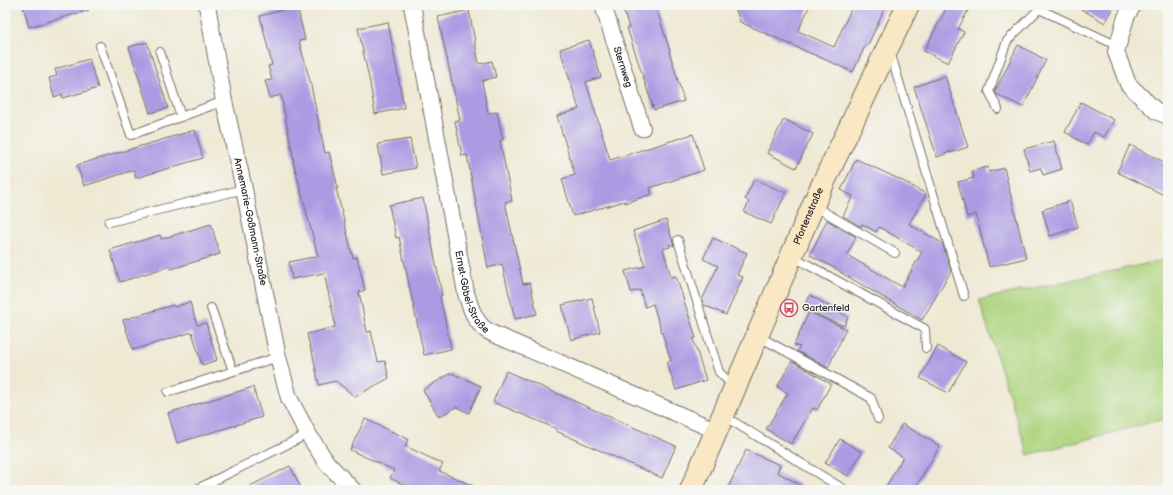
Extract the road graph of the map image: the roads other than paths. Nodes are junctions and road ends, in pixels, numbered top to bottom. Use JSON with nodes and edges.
{"nodes":[{"id":1,"x":207,"y":5,"type":"edge"},
{"id":2,"x":412,"y":5,"type":"edge"},
{"id":3,"x":603,"y":5,"type":"edge"},
{"id":4,"x":908,"y":5,"type":"edge"},
{"id":5,"x":1133,"y":5,"type":"edge"},
{"id":6,"x":100,"y":46,"type":"dead end"},
{"id":7,"x":1118,"y":46,"type":"junction"},
{"id":8,"x":888,"y":47,"type":"junction"},
{"id":9,"x":160,"y":52,"type":"dead end"},
{"id":10,"x":224,"y":102,"type":"junction"},
{"id":11,"x":998,"y":109,"type":"dead end"},
{"id":12,"x":1168,"y":116,"type":"edge"},
{"id":13,"x":181,"y":117,"type":"junction"},
{"id":14,"x":642,"y":128,"type":"dead end"},
{"id":15,"x":244,"y":189,"type":"junction"},
{"id":16,"x":813,"y":206,"type":"junction"},
{"id":17,"x":109,"y":222,"type":"dead end"},
{"id":18,"x":678,"y":240,"type":"dead end"},
{"id":19,"x":895,"y":253,"type":"dead end"},
{"id":20,"x":792,"y":255,"type":"junction"},
{"id":21,"x":964,"y":296,"type":"dead end"},
{"id":22,"x":211,"y":308,"type":"dead end"},
{"id":23,"x":757,"y":336,"type":"junction"},
{"id":24,"x":926,"y":348,"type":"dead end"},
{"id":25,"x":278,"y":358,"type":"junction"},
{"id":26,"x":233,"y":371,"type":"junction"},
{"id":27,"x":735,"y":388,"type":"junction"},
{"id":28,"x":168,"y":392,"type":"dead end"},
{"id":29,"x":878,"y":419,"type":"dead end"},
{"id":30,"x":720,"y":423,"type":"junction"},
{"id":31,"x":308,"y":434,"type":"junction"},
{"id":32,"x":195,"y":490,"type":"edge"},
{"id":33,"x":353,"y":490,"type":"edge"},
{"id":34,"x":691,"y":490,"type":"edge"},
{"id":35,"x":845,"y":490,"type":"edge"}],
"edges":[{"from":1,"to":10,"type":"street","name":"Annemarie-Goßmann-Straße"},
{"from":2,"to":30,"type":"street","name":"Ernst-Göbel-Straße"},
{"from":3,"to":14,"type":"street","name":"Sternweg"},
{"from":4,"to":8,"type":"street","name":"Pfortenstraße"},
{"from":5,"to":7,"type":"street"},
{"from":6,"to":13,"type":"lane"},
{"from":7,"to":11,"type":"lane"},
{"from":7,"to":12,"type":"street"},
{"from":8,"to":16,"type":"street","name":"Pfortenstraße"},
{"from":8,"to":21,"type":"lane"},
{"from":9,"to":13,"type":"lane"},
{"from":10,"to":13,"type":"lane"},
{"from":10,"to":15,"type":"street","name":"Annemarie-Goßmann-Straße"},
{"from":15,"to":17,"type":"lane"},
{"from":15,"to":25,"type":"street","name":"Annemarie-Goßmann-Straße"},
{"from":16,"to":19,"type":"lane"},
{"from":16,"to":20,"type":"street","name":"Pfortenstraße"},
{"from":18,"to":27,"type":"lane"},
{"from":20,"to":23,"type":"street","name":"Pfortenstraße"},
{"from":20,"to":24,"type":"lane"},
{"from":22,"to":26,"type":"lane"},
{"from":23,"to":27,"type":"street","name":"Pfortenstraße"},
{"from":23,"to":29,"type":"lane"},
{"from":25,"to":26,"type":"lane"},
{"from":25,"to":31,"type":"street","name":"Annemarie-Goßmann-Straße"},
{"from":26,"to":28,"type":"lane"},
{"from":27,"to":30,"type":"street","name":"Pfortenstraße"},
{"from":30,"to":34,"type":"street","name":"Pfortenstraße"},
{"from":30,"to":35,"type":"lane"},
{"from":31,"to":32,"type":"lane"},
{"from":31,"to":33,"type":"street","name":"Annemarie-Goßmann-Straße"}]}
